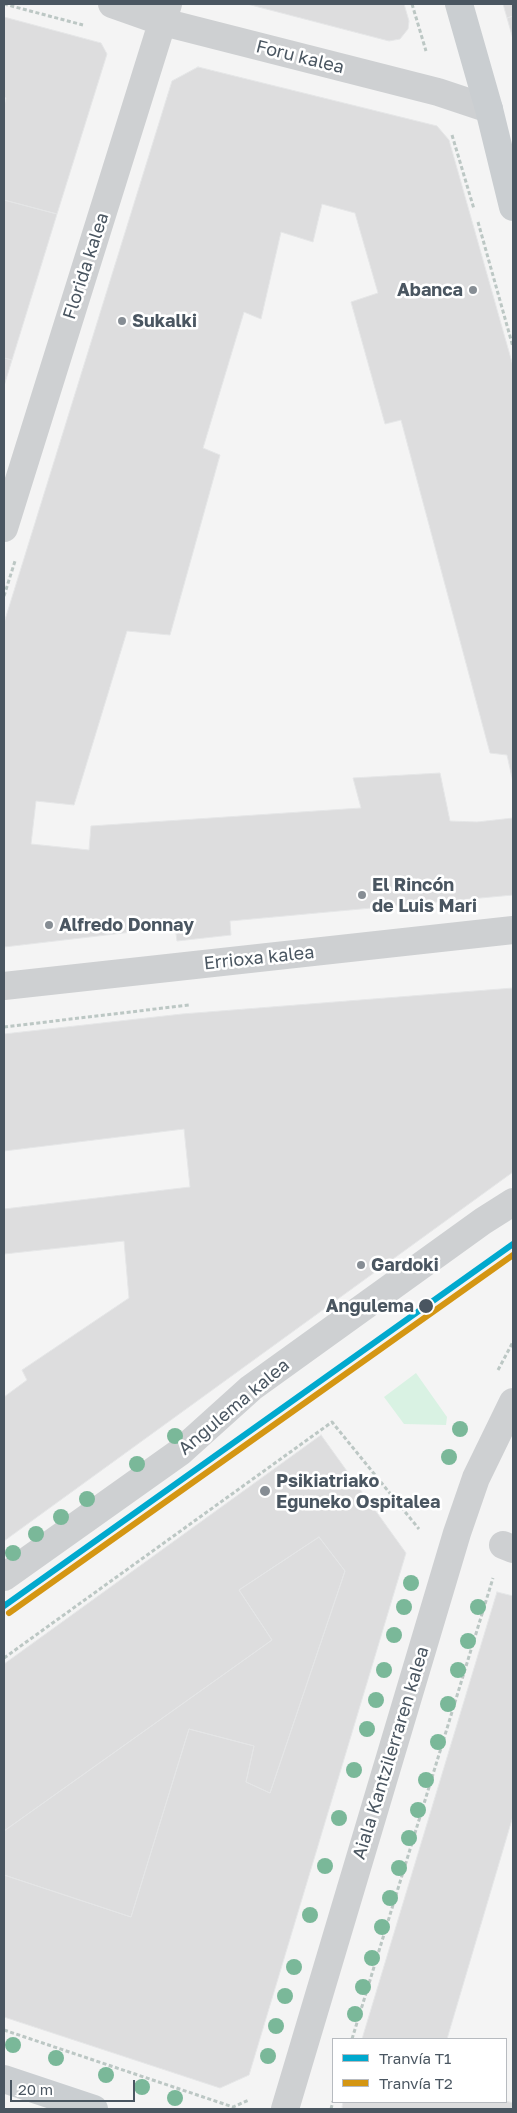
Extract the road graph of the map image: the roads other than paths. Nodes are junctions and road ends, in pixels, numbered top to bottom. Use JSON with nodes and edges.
{"nodes":[{"id":1,"x":112,"y":4,"type":"edge"},
{"id":2,"x":459,"y":4,"type":"edge"},
{"id":3,"x":166,"y":13,"type":"edge"},
{"id":4,"x":489,"y":109,"type":"junction"},
{"id":5,"x":513,"y":208,"type":"edge"},
{"id":6,"x":4,"y":528,"type":"edge"},
{"id":7,"x":513,"y":930,"type":"edge"},
{"id":8,"x":4,"y":986,"type":"edge"},
{"id":9,"x":513,"y":1202,"type":"edge"},
{"id":10,"x":513,"y":1402,"type":"edge"},
{"id":11,"x":4,"y":1577,"type":"edge"},
{"id":12,"x":4,"y":2079,"type":"edge"},
{"id":13,"x":94,"y":2109,"type":"edge"},
{"id":14,"x":285,"y":2109,"type":"edge"}],
"edges":[{"from":1,"to":3,"type":"street","name":"Foru kalea"},
{"from":2,"to":4,"type":"main road"},
{"from":3,"to":4,"type":"street","name":"Foru kalea"},
{"from":3,"to":6,"type":"street","name":"Florida kalea"},
{"from":4,"to":5,"type":"main road"},
{"from":7,"to":8,"type":"street","name":"Errioxa kalea"},
{"from":9,"to":11,"type":"street","name":"Angulema kalea"},
{"from":10,"to":14,"type":"street","name":"Aiala Kantzilerraren kalea"},
{"from":12,"to":13,"type":"main road"}]}
